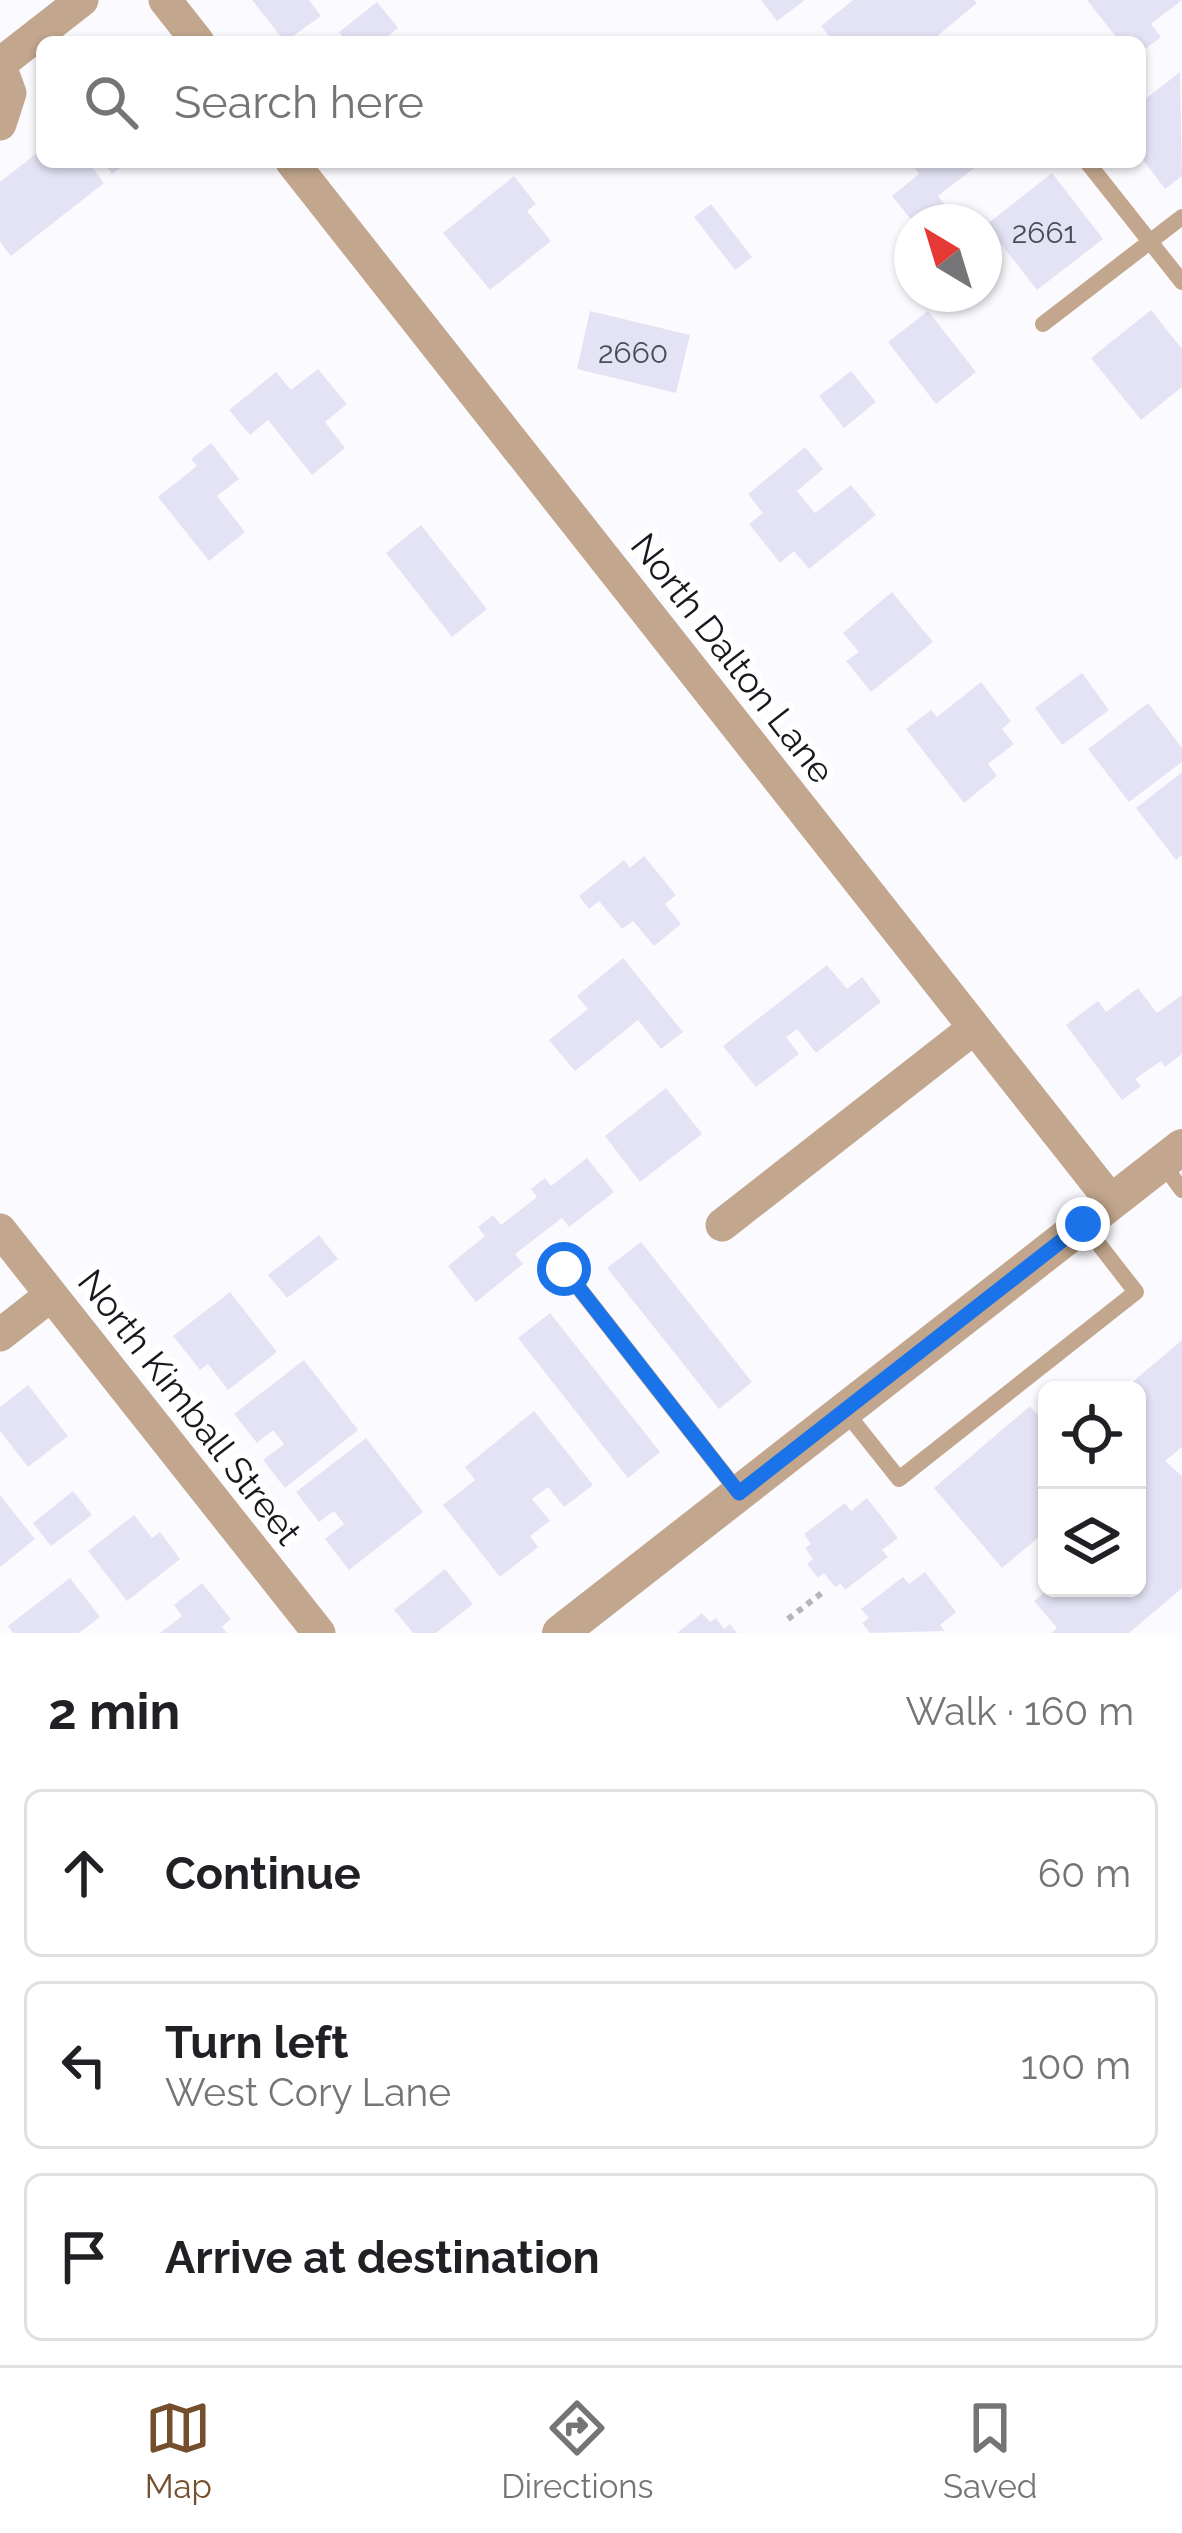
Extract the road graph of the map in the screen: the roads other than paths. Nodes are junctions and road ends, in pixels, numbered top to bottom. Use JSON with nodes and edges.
{"nodes":[{"id":1,"x":82,"y":0,"type":"edge"},
{"id":2,"x":165,"y":0,"type":"edge"},
{"id":3,"x":36,"y":36,"type":"edge"},
{"id":4,"x":37,"y":36,"type":"edge"},
{"id":5,"x":193,"y":36,"type":"edge"},
{"id":6,"x":0,"y":65,"type":"edge"},
{"id":7,"x":0,"y":124,"type":"edge"},
{"id":8,"x":297,"y":168,"type":"edge"},
{"id":9,"x":1093,"y":168,"type":"edge"},
{"id":10,"x":1182,"y":217,"type":"edge"},
{"id":11,"x":1150,"y":242,"type":"junction"},
{"id":12,"x":1182,"y":282,"type":"edge"},
{"id":13,"x":1043,"y":324,"type":"dead end"},
{"id":14,"x":974,"y":1028,"type":"junction"},
{"id":15,"x":1175,"y":1167,"type":"edge"},
{"id":16,"x":1098,"y":1213,"type":"junction"},
{"id":17,"x":722,"y":1225,"type":"dead end"},
{"id":18,"x":0,"y":1230,"type":"edge"},
{"id":19,"x":564,"y":1269,"type":"dead end"},
{"id":20,"x":51,"y":1295,"type":"junction"},
{"id":21,"x":0,"y":1335,"type":"edge"},
{"id":22,"x":845,"y":1410,"type":"junction"},
{"id":23,"x":739,"y":1493,"type":"junction"},
{"id":24,"x":319,"y":1633,"type":"edge"},
{"id":25,"x":560,"y":1633,"type":"edge"}],
"edges":[{"from":1,"to":4,"type":"street"},
{"from":2,"to":5,"type":"street"},
{"from":3,"to":6,"type":"street"},
{"from":6,"to":7,"type":"street"},
{"from":8,"to":14,"type":"street","name":"North Dalton Lane"},
{"from":9,"to":11,"type":"lane"},
{"from":10,"to":11,"type":"lane"},
{"from":11,"to":12,"type":"lane"},
{"from":11,"to":13,"type":"lane"},
{"from":14,"to":16,"type":"street","name":"North Dalton Lane"},
{"from":14,"to":17,"type":"street"},
{"from":15,"to":16,"type":"street"},
{"from":16,"to":22,"type":"street"},
{"from":16,"to":22,"type":"lane"},
{"from":18,"to":20,"type":"street","name":"North Kimball Street"},
{"from":19,"to":23,"type":"lane"},
{"from":20,"to":21,"type":"street"},
{"from":20,"to":24,"type":"street","name":"North Kimball Street"},
{"from":22,"to":23,"type":"street"},
{"from":23,"to":25,"type":"street"}]}
